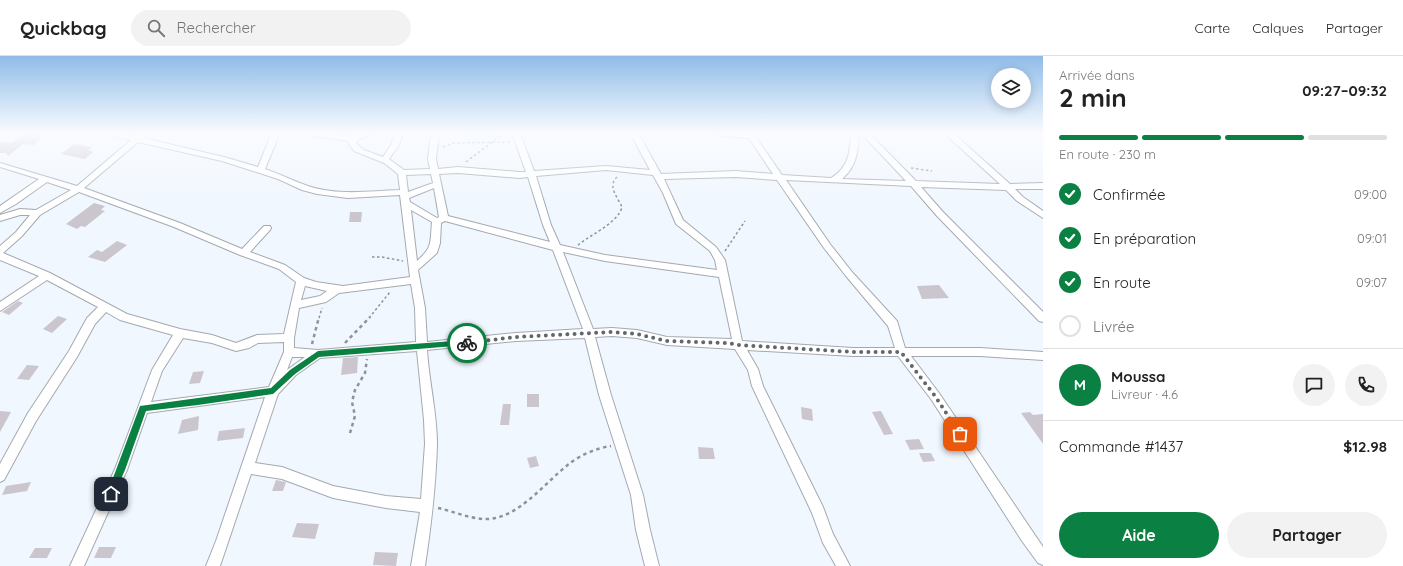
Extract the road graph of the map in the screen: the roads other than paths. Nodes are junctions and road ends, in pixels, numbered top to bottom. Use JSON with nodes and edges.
{"nodes":[{"id":1,"x":432,"y":156,"type":"edge"},
{"id":2,"x":116,"y":157,"type":"edge"},
{"id":3,"x":212,"y":157,"type":"edge"},
{"id":4,"x":266,"y":157,"type":"edge"},
{"id":5,"x":376,"y":157,"type":"edge"},
{"id":6,"x":387,"y":157,"type":"edge"},
{"id":7,"x":431,"y":157,"type":"edge"},
{"id":8,"x":524,"y":157,"type":"edge"},
{"id":9,"x":647,"y":157,"type":"edge"},
{"id":10,"x":766,"y":157,"type":"edge"},
{"id":11,"x":853,"y":157,"type":"edge"},
{"id":12,"x":888,"y":157,"type":"edge"},
{"id":13,"x":976,"y":157,"type":"edge"},
{"id":14,"x":385,"y":160,"type":"junction"},
{"id":15,"x":0,"y":165,"type":"edge"},
{"id":16,"x":260,"y":171,"type":"junction"},
{"id":17,"x":435,"y":171,"type":"junction"},
{"id":18,"x":412,"y":172,"type":"junction"},
{"id":19,"x":402,"y":173,"type":"junction"},
{"id":20,"x":530,"y":174,"type":"junction"},
{"id":21,"x":657,"y":175,"type":"junction"},
{"id":22,"x":780,"y":177,"type":"junction"},
{"id":23,"x":46,"y":178,"type":"junction"},
{"id":24,"x":834,"y":181,"type":"junction"},
{"id":25,"x":912,"y":183,"type":"junction"},
{"id":26,"x":437,"y":184,"type":"junction"},
{"id":27,"x":1043,"y":186,"type":"edge"},
{"id":28,"x":1008,"y":187,"type":"junction"},
{"id":29,"x":78,"y":189,"type":"junction"},
{"id":30,"x":405,"y":198,"type":"junction"},
{"id":31,"x":0,"y":210,"type":"edge"},
{"id":32,"x":37,"y":213,"type":"junction"},
{"id":33,"x":1043,"y":215,"type":"edge"},
{"id":34,"x":0,"y":218,"type":"edge"},
{"id":35,"x":441,"y":219,"type":"junction"},
{"id":36,"x":267,"y":228,"type":"dead end"},
{"id":37,"x":556,"y":247,"type":"junction"},
{"id":38,"x":0,"y":251,"type":"edge"},
{"id":39,"x":573,"y":252,"type":"junction"},
{"id":40,"x":243,"y":253,"type":"junction"},
{"id":41,"x":0,"y":256,"type":"edge"},
{"id":42,"x":564,"y":264,"type":"junction"},
{"id":43,"x":414,"y":272,"type":"junction"},
{"id":44,"x":723,"y":274,"type":"junction"},
{"id":45,"x":47,"y":275,"type":"junction"},
{"id":46,"x":301,"y":281,"type":"junction"},
{"id":47,"x":336,"y":290,"type":"junction"},
{"id":48,"x":105,"y":306,"type":"junction"},
{"id":49,"x":295,"y":306,"type":"junction"},
{"id":50,"x":0,"y":307,"type":"edge"},
{"id":51,"x":1043,"y":318,"type":"edge"},
{"id":52,"x":180,"y":333,"type":"junction"},
{"id":53,"x":588,"y":333,"type":"junction"},
{"id":54,"x":289,"y":338,"type":"junction"},
{"id":55,"x":422,"y":345,"type":"junction"},
{"id":56,"x":738,"y":345,"type":"junction"},
{"id":57,"x":289,"y":352,"type":"junction"},
{"id":58,"x":901,"y":352,"type":"junction"},
{"id":59,"x":314,"y":354,"type":"junction"},
{"id":60,"x":1043,"y":356,"type":"edge"},
{"id":61,"x":273,"y":391,"type":"junction"},
{"id":62,"x":143,"y":408,"type":"junction"},
{"id":63,"x":247,"y":468,"type":"junction"},
{"id":64,"x":0,"y":476,"type":"edge"},
{"id":65,"x":427,"y":506,"type":"junction"},
{"id":66,"x":1043,"y":558,"type":"edge"},
{"id":67,"x":77,"y":566,"type":"edge"},
{"id":68,"x":213,"y":566,"type":"edge"},
{"id":69,"x":418,"y":566,"type":"edge"},
{"id":70,"x":652,"y":566,"type":"edge"},
{"id":71,"x":843,"y":566,"type":"edge"}],
"edges":[{"from":1,"to":17,"type":"street"},
{"from":2,"to":29,"type":"street"},
{"from":3,"to":16,"type":"street"},
{"from":4,"to":16,"type":"street"},
{"from":5,"to":14,"type":"street"},
{"from":6,"to":14,"type":"street"},
{"from":7,"to":18,"type":"street"},
{"from":8,"to":20,"type":"street"},
{"from":9,"to":21,"type":"street"},
{"from":10,"to":22,"type":"street"},
{"from":11,"to":24,"type":"street"},
{"from":12,"to":25,"type":"street"},
{"from":13,"to":28,"type":"street"},
{"from":14,"to":19,"type":"street"},
{"from":15,"to":23,"type":"street"},
{"from":16,"to":30,"type":"street"},
{"from":17,"to":18,"type":"street"},
{"from":17,"to":20,"type":"street"},
{"from":17,"to":26,"type":"street"},
{"from":18,"to":19,"type":"street"},
{"from":19,"to":30,"type":"street"},
{"from":20,"to":21,"type":"street"},
{"from":20,"to":37,"type":"street"},
{"from":21,"to":22,"type":"street"},
{"from":21,"to":44,"type":"street"},
{"from":22,"to":24,"type":"street"},
{"from":22,"to":58,"type":"street"},
{"from":23,"to":29,"type":"street"},
{"from":23,"to":31,"type":"street"},
{"from":24,"to":25,"type":"street"},
{"from":25,"to":28,"type":"street"},
{"from":25,"to":51,"type":"street"},
{"from":26,"to":30,"type":"street"},
{"from":26,"to":35,"type":"street"},
{"from":27,"to":28,"type":"street"},
{"from":28,"to":33,"type":"street"},
{"from":29,"to":32,"type":"street"},
{"from":29,"to":40,"type":"street"},
{"from":30,"to":35,"type":"street"},
{"from":30,"to":43,"type":"street"},
{"from":32,"to":34,"type":"street"},
{"from":32,"to":38,"type":"street"},
{"from":35,"to":37,"type":"street"},
{"from":35,"to":43,"type":"street"},
{"from":36,"to":40,"type":"street"},
{"from":37,"to":39,"type":"street"},
{"from":37,"to":42,"type":"street"},
{"from":39,"to":42,"type":"street"},
{"from":39,"to":44,"type":"street"},
{"from":40,"to":46,"type":"street"},
{"from":41,"to":45,"type":"street"},
{"from":42,"to":53,"type":"street"},
{"from":43,"to":47,"type":"street"},
{"from":43,"to":55,"type":"street"},
{"from":44,"to":56,"type":"street"},
{"from":45,"to":48,"type":"street"},
{"from":45,"to":50,"type":"street"},
{"from":46,"to":47,"type":"street"},
{"from":46,"to":49,"type":"street"},
{"from":47,"to":49,"type":"street"},
{"from":48,"to":52,"type":"street"},
{"from":48,"to":64,"type":"street"},
{"from":49,"to":54,"type":"street"},
{"from":52,"to":54,"type":"street"},
{"from":52,"to":62,"type":"street"},
{"from":53,"to":55,"type":"street"},
{"from":53,"to":56,"type":"street"},
{"from":53,"to":70,"type":"street"},
{"from":54,"to":57,"type":"street"},
{"from":55,"to":59,"type":"street"},
{"from":55,"to":65,"type":"street"},
{"from":56,"to":58,"type":"street"},
{"from":56,"to":71,"type":"street"},
{"from":57,"to":59,"type":"street"},
{"from":57,"to":61,"type":"street"},
{"from":58,"to":60,"type":"street"},
{"from":58,"to":66,"type":"street"},
{"from":59,"to":61,"type":"street"},
{"from":61,"to":62,"type":"street"},
{"from":61,"to":63,"type":"street"},
{"from":62,"to":67,"type":"street"},
{"from":63,"to":65,"type":"street"},
{"from":63,"to":68,"type":"street"},
{"from":65,"to":69,"type":"street"}]}
